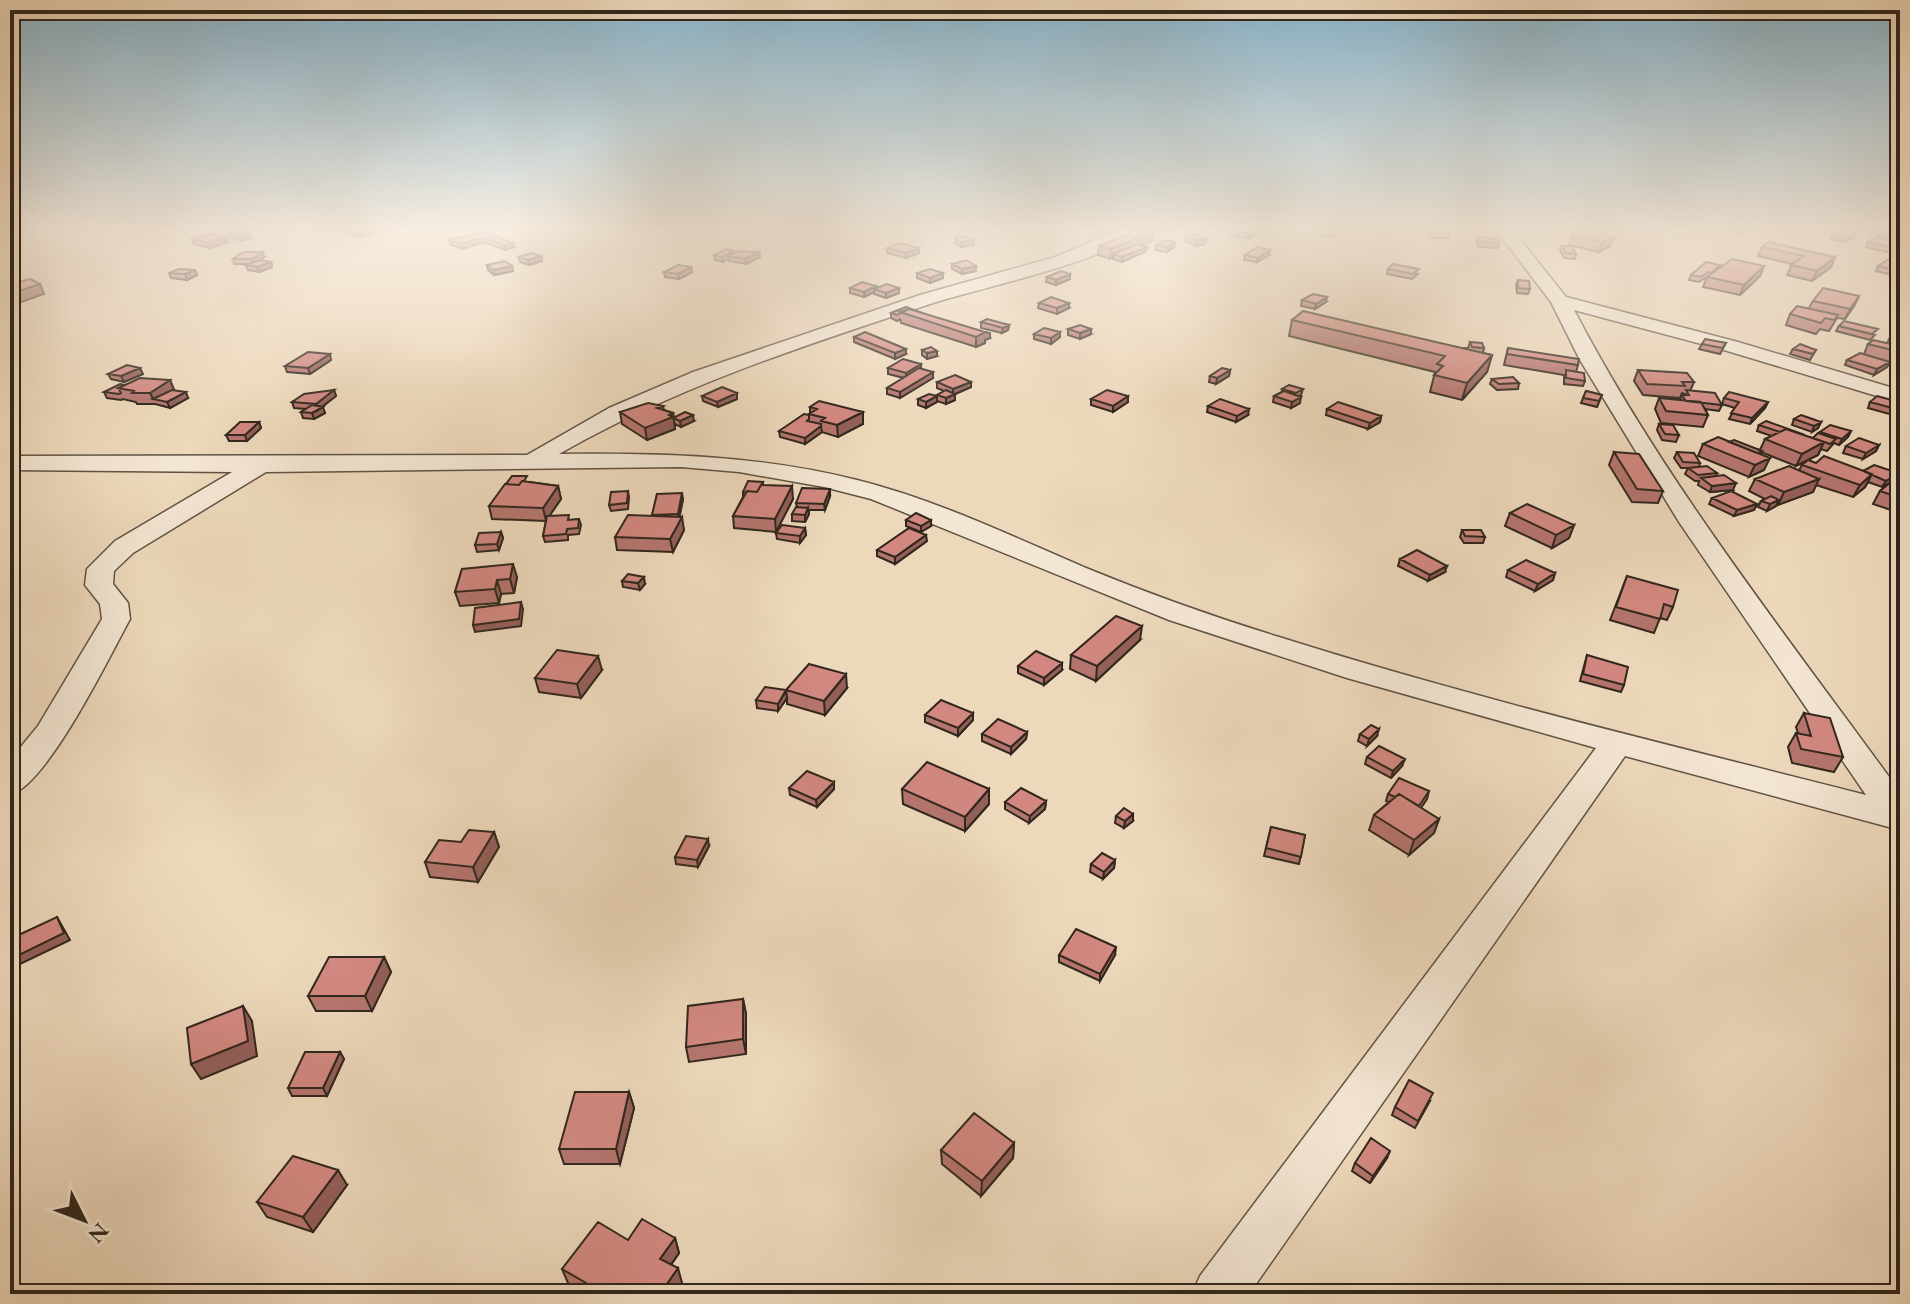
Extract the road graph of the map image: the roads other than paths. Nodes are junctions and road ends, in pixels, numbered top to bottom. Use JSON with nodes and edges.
{"nodes":[{"id":1,"x":965,"y":288,"type":"edge"},
{"id":2,"x":1550,"y":288,"type":"edge"},
{"id":3,"x":1560,"y":301,"type":"junction"},
{"id":4,"x":1900,"y":397,"type":"edge"},
{"id":5,"x":533,"y":460,"type":"junction"},
{"id":6,"x":10,"y":463,"type":"edge"},
{"id":7,"x":260,"y":465,"type":"junction"},
{"id":8,"x":1616,"y":745,"type":"junction"},
{"id":9,"x":10,"y":783,"type":"edge"},
{"id":10,"x":1899,"y":817,"type":"edge"},
{"id":11,"x":1218,"y":1294,"type":"edge"}],
"edges":[{"from":1,"to":5,"type":"street"},
{"from":2,"to":3,"type":"street"},
{"from":3,"to":4,"type":"street"},
{"from":3,"to":10,"type":"street"},
{"from":5,"to":7,"type":"street"},
{"from":5,"to":8,"type":"street"},
{"from":6,"to":7,"type":"street"},
{"from":7,"to":9,"type":"street"},
{"from":8,"to":10,"type":"street"},
{"from":8,"to":11,"type":"street"}]}
